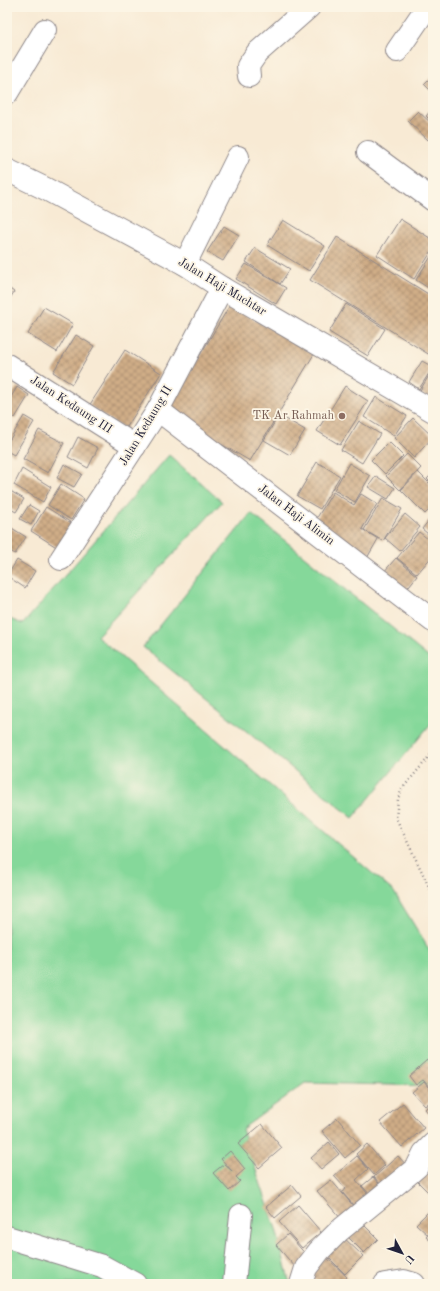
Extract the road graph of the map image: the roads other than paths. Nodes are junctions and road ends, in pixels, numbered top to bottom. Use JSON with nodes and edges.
{"nodes":[{"id":1,"x":309,"y":7,"type":"edge"},
{"id":2,"x":427,"y":7,"type":"edge"},
{"id":3,"x":45,"y":30,"type":"dead end"},
{"id":4,"x":396,"y":51,"type":"dead end"},
{"id":5,"x":249,"y":76,"type":"dead end"},
{"id":6,"x":7,"y":93,"type":"edge"},
{"id":7,"x":368,"y":152,"type":"dead end"},
{"id":8,"x":238,"y":157,"type":"dead end"},
{"id":9,"x":7,"y":170,"type":"edge"},
{"id":10,"x":433,"y":200,"type":"edge"},
{"id":11,"x":185,"y":264,"type":"junction"},
{"id":12,"x":222,"y":288,"type":"junction"},
{"id":13,"x":7,"y":365,"type":"edge"},
{"id":14,"x":158,"y":410,"type":"junction"},
{"id":15,"x":433,"y":411,"type":"edge"},
{"id":16,"x":135,"y":446,"type":"junction"},
{"id":17,"x":61,"y":559,"type":"dead end"},
{"id":18,"x":433,"y":621,"type":"edge"},
{"id":19,"x":433,"y":1144,"type":"edge"},
{"id":20,"x":241,"y":1215,"type":"dead end"},
{"id":21,"x":7,"y":1237,"type":"edge"},
{"id":22,"x":135,"y":1284,"type":"edge"},
{"id":23,"x":234,"y":1284,"type":"edge"},
{"id":24,"x":300,"y":1284,"type":"edge"},
{"id":25,"x":385,"y":1284,"type":"edge"},
{"id":26,"x":414,"y":1284,"type":"edge"}],
"edges":[{"from":1,"to":5,"type":"street"},
{"from":2,"to":4,"type":"street"},
{"from":3,"to":6,"type":"street"},
{"from":7,"to":10,"type":"street"},
{"from":8,"to":11,"type":"street"},
{"from":9,"to":11,"type":"street","name":"Jalan Haji Muchtar"},
{"from":11,"to":12,"type":"street","name":"Jalan Haji Muchtar"},
{"from":12,"to":14,"type":"street","name":"Jalan Kedaung II"},
{"from":12,"to":15,"type":"street","name":"Jalan Haji Muchtar"},
{"from":13,"to":16,"type":"street","name":"Jalan Kedaung III"},
{"from":14,"to":16,"type":"street","name":"Jalan Kedaung II"},
{"from":14,"to":18,"type":"street","name":"Jalan Haji Alimin"},
{"from":16,"to":17,"type":"street","name":"Jalan Kedaung II"},
{"from":19,"to":24,"type":"street"},
{"from":20,"to":23,"type":"street"},
{"from":21,"to":22,"type":"street"},
{"from":25,"to":26,"type":"street"}]}
